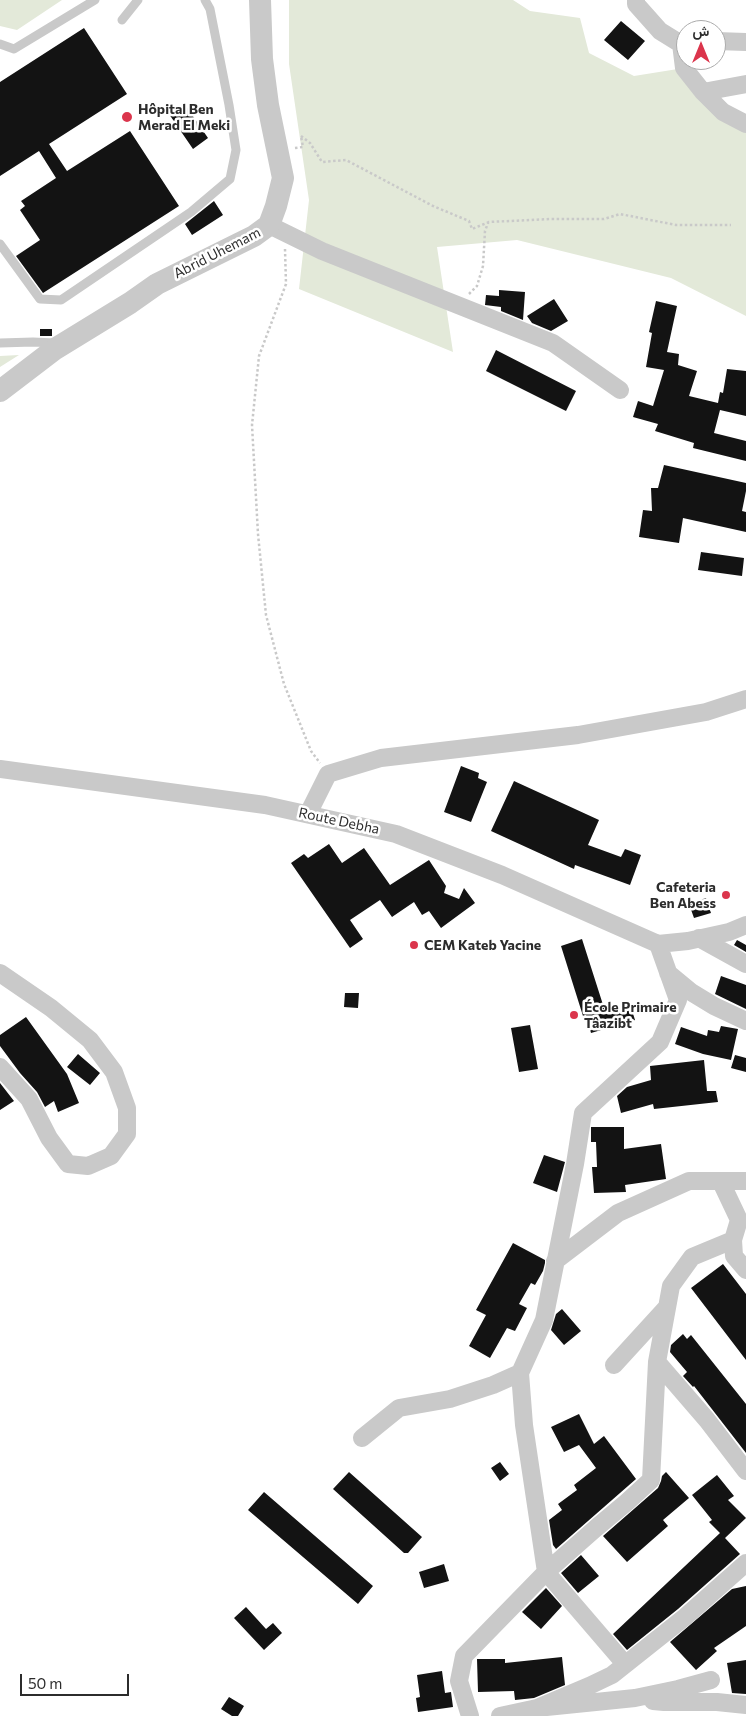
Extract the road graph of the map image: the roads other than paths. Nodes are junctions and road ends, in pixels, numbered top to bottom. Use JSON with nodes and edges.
{"nodes":[{"id":1,"x":95,"y":0,"type":"edge"},
{"id":2,"x":138,"y":0,"type":"edge"},
{"id":3,"x":205,"y":0,"type":"edge"},
{"id":4,"x":260,"y":0,"type":"edge"},
{"id":5,"x":636,"y":0,"type":"edge"},
{"id":6,"x":122,"y":20,"type":"dead end"},
{"id":7,"x":676,"y":40,"type":"edge"},
{"id":8,"x":726,"y":41,"type":"edge"},
{"id":9,"x":746,"y":42,"type":"edge"},
{"id":10,"x":0,"y":44,"type":"edge"},
{"id":11,"x":686,"y":70,"type":"edge"},
{"id":12,"x":746,"y":84,"type":"edge"},
{"id":13,"x":703,"y":92,"type":"junction"},
{"id":14,"x":746,"y":124,"type":"edge"},
{"id":15,"x":278,"y":229,"type":"junction"},
{"id":16,"x":0,"y":244,"type":"edge"},
{"id":17,"x":0,"y":344,"type":"edge"},
{"id":18,"x":63,"y":344,"type":"junction"},
{"id":19,"x":620,"y":390,"type":"dead end"},
{"id":20,"x":0,"y":391,"type":"edge"},
{"id":21,"x":746,"y":699,"type":"edge"},
{"id":22,"x":0,"y":769,"type":"edge"},
{"id":23,"x":308,"y":814,"type":"junction"},
{"id":24,"x":746,"y":925,"type":"edge"},
{"id":25,"x":699,"y":938,"type":"junction"},
{"id":26,"x":658,"y":944,"type":"junction"},
{"id":27,"x":746,"y":964,"type":"edge"},
{"id":28,"x":668,"y":973,"type":"junction"},
{"id":29,"x":0,"y":974,"type":"edge"},
{"id":30,"x":746,"y":1020,"type":"edge"},
{"id":31,"x":0,"y":1068,"type":"edge"},
{"id":32,"x":746,"y":1181,"type":"edge"},
{"id":33,"x":721,"y":1182,"type":"junction"},
{"id":34,"x":733,"y":1240,"type":"junction"},
{"id":35,"x":555,"y":1261,"type":"junction"},
{"id":36,"x":746,"y":1270,"type":"edge"},
{"id":37,"x":667,"y":1306,"type":"junction"},
{"id":38,"x":657,"y":1362,"type":"junction"},
{"id":39,"x":614,"y":1365,"type":"dead end"},
{"id":40,"x":520,"y":1373,"type":"junction"},
{"id":41,"x":362,"y":1438,"type":"dead end"},
{"id":42,"x":746,"y":1471,"type":"edge"},
{"id":43,"x":746,"y":1563,"type":"edge"},
{"id":44,"x":546,"y":1572,"type":"junction"},
{"id":45,"x":625,"y":1664,"type":"junction"},
{"id":46,"x":711,"y":1680,"type":"dead end"},
{"id":47,"x":635,"y":1698,"type":"junction"},
{"id":48,"x":746,"y":1705,"type":"edge"},
{"id":49,"x":537,"y":1708,"type":"junction"},
{"id":50,"x":470,"y":1716,"type":"edge"},
{"id":51,"x":500,"y":1716,"type":"edge"}],
"edges":[{"from":1,"to":10,"type":"lane"},
{"from":2,"to":6,"type":"lane"},
{"from":3,"to":16,"type":"lane"},
{"from":4,"to":15,"type":"street","name":"Abrid Uhemam"},
{"from":5,"to":7,"type":"street"},
{"from":8,"to":9,"type":"street"},
{"from":11,"to":13,"type":"street"},
{"from":12,"to":13,"type":"street"},
{"from":13,"to":14,"type":"street"},
{"from":15,"to":18,"type":"street","name":"Abrid Uhemam"},
{"from":15,"to":19,"type":"street"},
{"from":17,"to":18,"type":"lane"},
{"from":18,"to":20,"type":"street","name":"Abrid Uhemam"},
{"from":21,"to":23,"type":"street"},
{"from":22,"to":23,"type":"street","name":"Route Debha"},
{"from":23,"to":26,"type":"street","name":"Route Debha"},
{"from":24,"to":25,"type":"street"},
{"from":25,"to":26,"type":"street"},
{"from":25,"to":27,"type":"street"},
{"from":26,"to":28,"type":"street"},
{"from":28,"to":30,"type":"street"},
{"from":28,"to":35,"type":"street"},
{"from":29,"to":31,"type":"street"},
{"from":32,"to":33,"type":"street"},
{"from":33,"to":34,"type":"street"},
{"from":33,"to":35,"type":"street"},
{"from":34,"to":36,"type":"street"},
{"from":34,"to":37,"type":"street"},
{"from":35,"to":40,"type":"street"},
{"from":37,"to":38,"type":"street"},
{"from":37,"to":39,"type":"street"},
{"from":38,"to":42,"type":"street"},
{"from":38,"to":44,"type":"street"},
{"from":40,"to":41,"type":"street"},
{"from":40,"to":44,"type":"street"},
{"from":43,"to":45,"type":"street"},
{"from":44,"to":45,"type":"street"},
{"from":44,"to":50,"type":"street"},
{"from":45,"to":49,"type":"street"},
{"from":46,"to":47,"type":"street"},
{"from":47,"to":48,"type":"street"},
{"from":47,"to":49,"type":"street"},
{"from":49,"to":51,"type":"street"}]}
